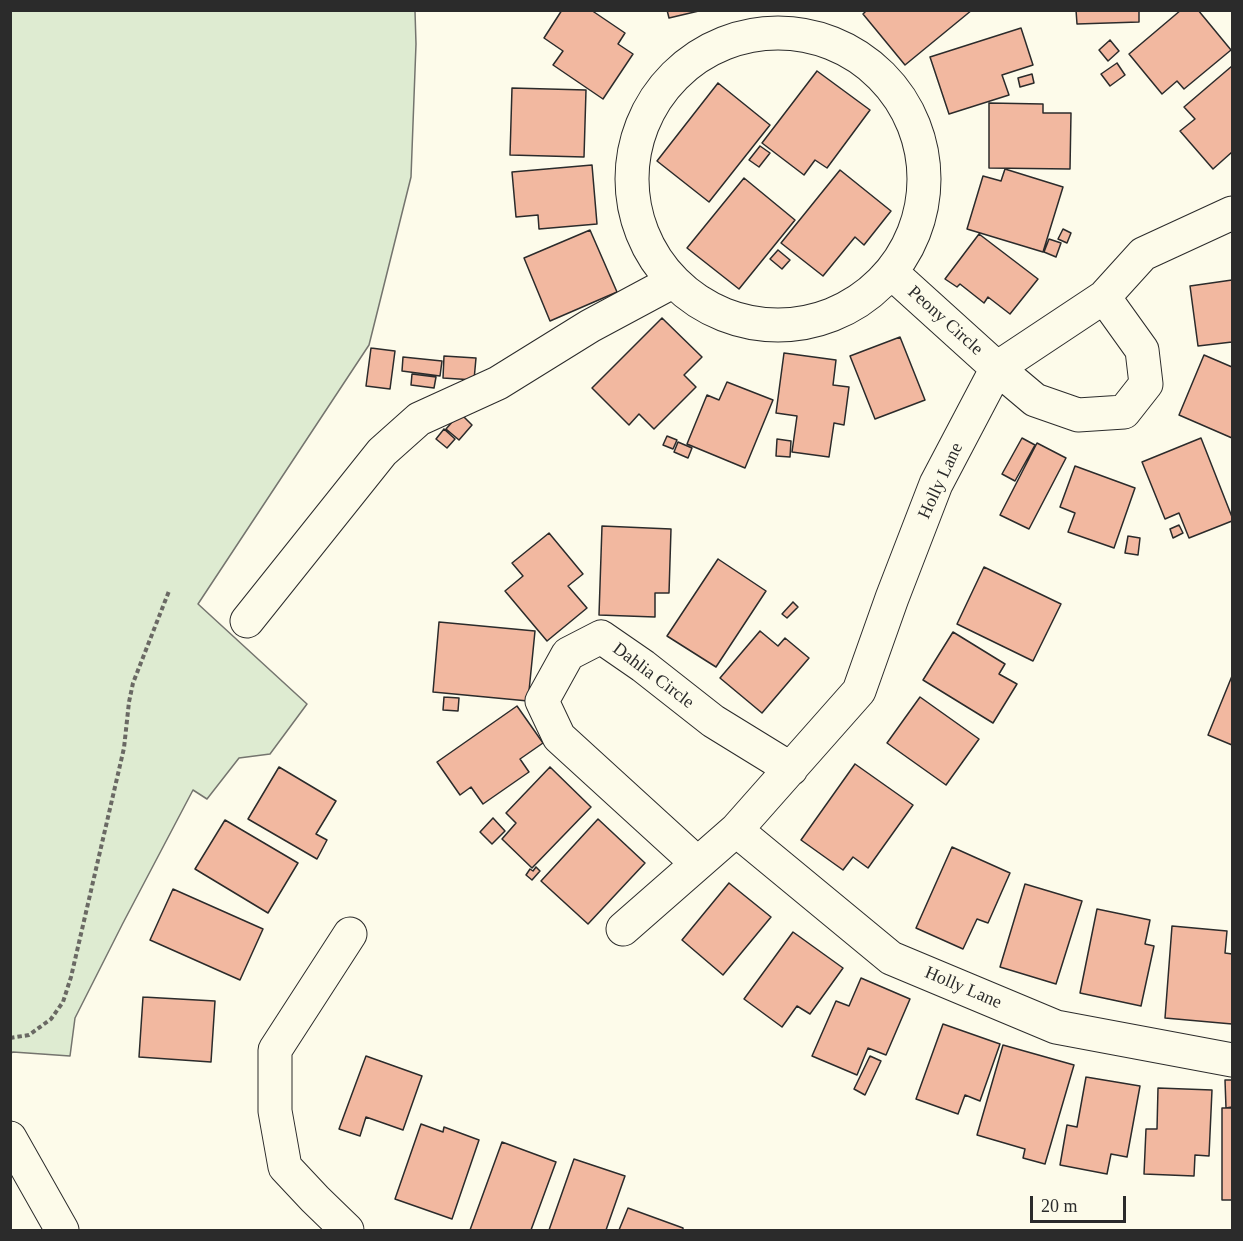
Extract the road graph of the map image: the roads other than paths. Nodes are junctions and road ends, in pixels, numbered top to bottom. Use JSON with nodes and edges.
{"nodes":[{"id":1,"x":1233,"y":213,"type":"edge"},
{"id":2,"x":892,"y":273,"type":"junction"},
{"id":3,"x":672,"y":282,"type":"junction"},
{"id":4,"x":1104,"y":297,"type":"junction"},
{"id":5,"x":997,"y":368,"type":"junction"},
{"id":6,"x":247,"y":621,"type":"dead end"},
{"id":7,"x":791,"y":769,"type":"junction"},
{"id":8,"x":736,"y":830,"type":"junction"},
{"id":9,"x":697,"y":863,"type":"junction"},
{"id":10,"x":622,"y":929,"type":"dead end"},
{"id":11,"x":350,"y":934,"type":"dead end"},
{"id":12,"x":1233,"y":1060,"type":"edge"},
{"id":13,"x":10,"y":1138,"type":"edge"},
{"id":14,"x":62,"y":1230,"type":"edge"},
{"id":15,"x":347,"y":1230,"type":"edge"}],
"edges":[{"from":1,"to":4,"type":"street","name":"Holly Lane"},
{"from":2,"to":3,"type":"street","name":"Peony Circle"},
{"from":2,"to":3,"type":"street","name":"Peony Circle"},
{"from":2,"to":5,"type":"street","name":"Peony Circle"},
{"from":3,"to":6,"type":"street"},
{"from":4,"to":5,"type":"street","name":"Holly Lane"},
{"from":4,"to":5,"type":"street","name":"Peony Circle"},
{"from":5,"to":7,"type":"street","name":"Holly Lane"},
{"from":7,"to":8,"type":"street","name":"Holly Lane"},
{"from":7,"to":9,"type":"street","name":"Dahlia Circle"},
{"from":8,"to":9,"type":"street","name":"Holly Lane"},
{"from":8,"to":12,"type":"street","name":"Holly Lane"},
{"from":9,"to":10,"type":"street","name":"Holly Lane"},
{"from":11,"to":15,"type":"street"},
{"from":13,"to":14,"type":"street"}]}
